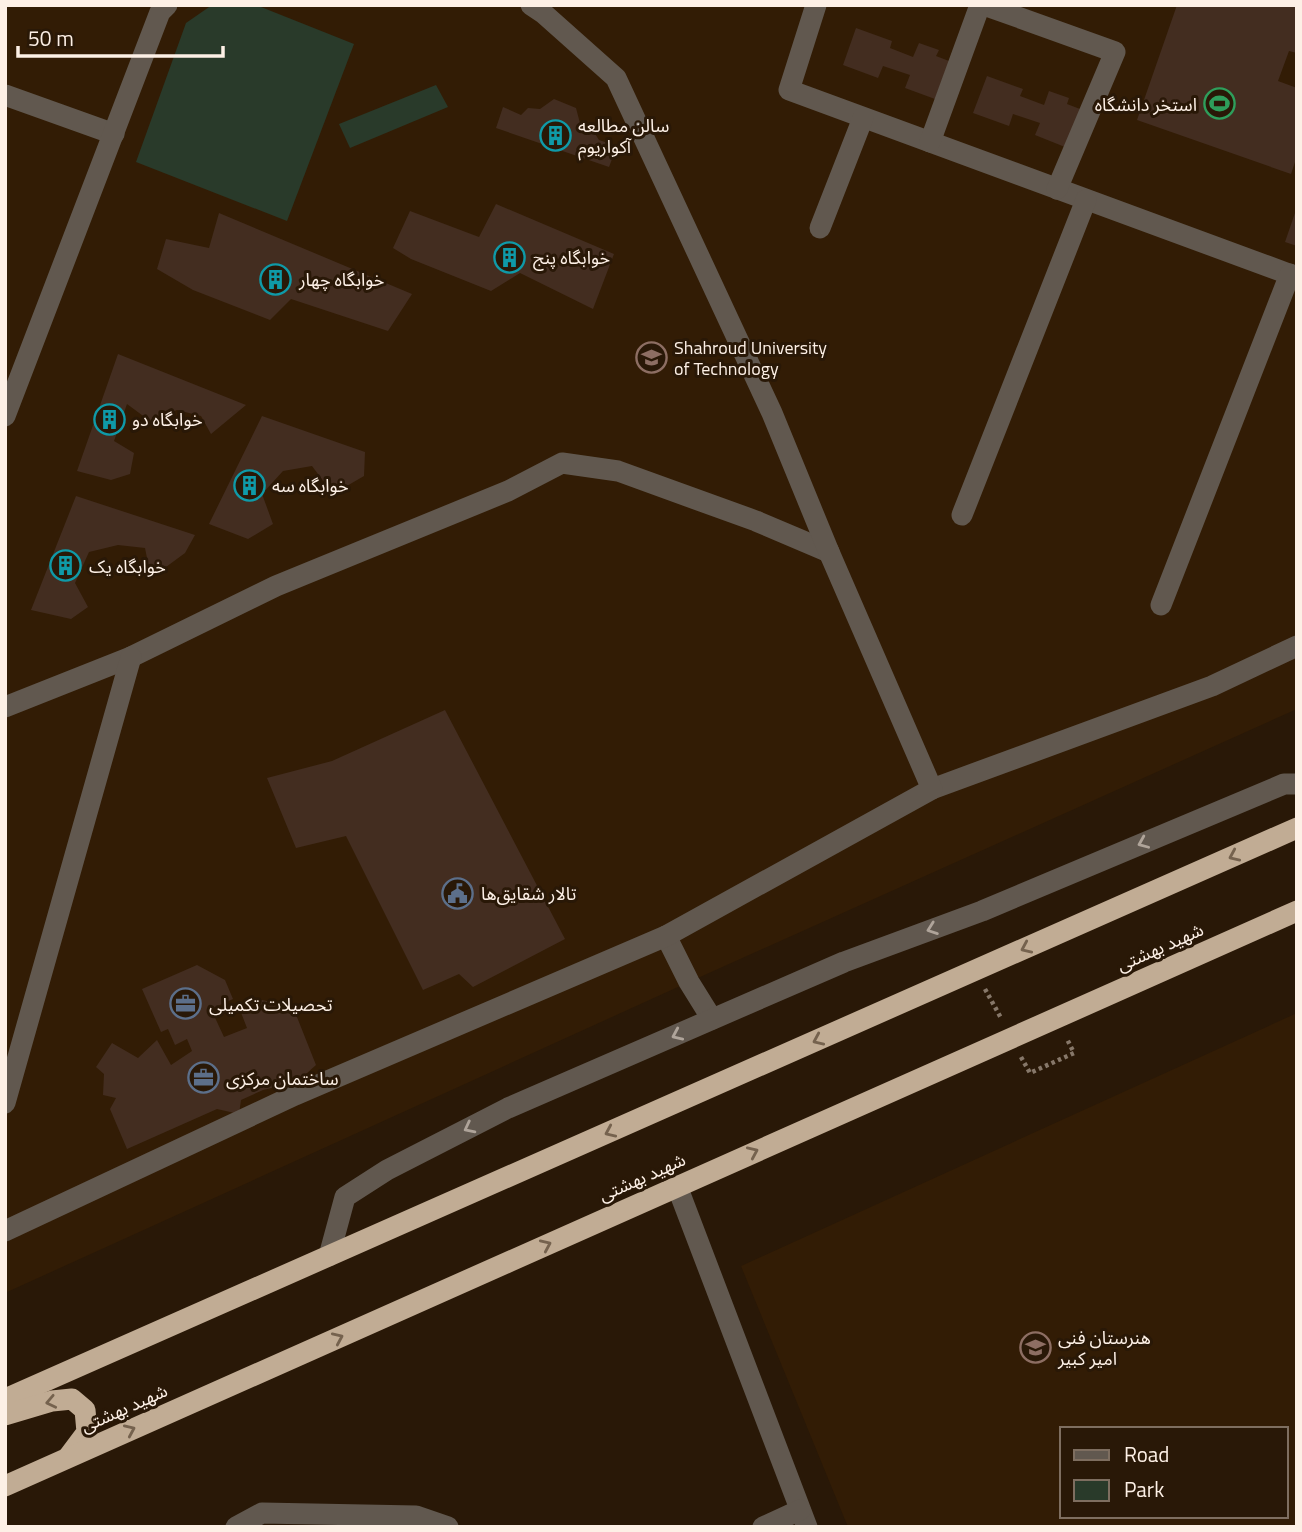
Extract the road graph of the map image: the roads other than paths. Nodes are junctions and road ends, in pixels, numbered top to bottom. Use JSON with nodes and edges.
{"nodes":[{"id":1,"x":167,"y":5,"type":"edge"},
{"id":2,"x":531,"y":5,"type":"edge"},
{"id":3,"x":816,"y":5,"type":"edge"},
{"id":4,"x":982,"y":5,"type":"edge"},
{"id":5,"x":5,"y":95,"type":"edge"},
{"id":6,"x":863,"y":118,"type":"junction"},
{"id":7,"x":114,"y":134,"type":"junction"},
{"id":8,"x":930,"y":142,"type":"junction"},
{"id":9,"x":1057,"y":189,"type":"junction"},
{"id":10,"x":1086,"y":200,"type":"junction"},
{"id":11,"x":820,"y":228,"type":"dead end"},
{"id":12,"x":1294,"y":276,"type":"edge"},
{"id":13,"x":5,"y":416,"type":"edge"},
{"id":14,"x":962,"y":515,"type":"dead end"},
{"id":15,"x":828,"y":552,"type":"junction"},
{"id":16,"x":1161,"y":605,"type":"dead end"},
{"id":17,"x":1297,"y":646,"type":"edge"},
{"id":18,"x":131,"y":657,"type":"junction"},
{"id":19,"x":5,"y":707,"type":"edge"},
{"id":20,"x":1297,"y":784,"type":"edge"},
{"id":21,"x":932,"y":789,"type":"junction"},
{"id":22,"x":1297,"y":828,"type":"edge"},
{"id":23,"x":1297,"y":911,"type":"edge"},
{"id":24,"x":666,"y":936,"type":"junction"},
{"id":25,"x":712,"y":1019,"type":"junction"},
{"id":26,"x":5,"y":1102,"type":"edge"},
{"id":27,"x":677,"y":1186,"type":"junction"},
{"id":28,"x":5,"y":1231,"type":"edge"},
{"id":29,"x":330,"y":1256,"type":"junction"},
{"id":30,"x":5,"y":1399,"type":"edge"},
{"id":31,"x":5,"y":1415,"type":"edge"},
{"id":32,"x":68,"y":1458,"type":"junction"},
{"id":33,"x":5,"y":1486,"type":"edge"},
{"id":34,"x":803,"y":1518,"type":"edge"},
{"id":35,"x":236,"y":1527,"type":"edge"},
{"id":36,"x":449,"y":1527,"type":"edge"},
{"id":37,"x":763,"y":1527,"type":"edge"}],
"edges":[{"from":1,"to":7,"type":"lane"},
{"from":2,"to":15,"type":"lane"},
{"from":3,"to":6,"type":"lane"},
{"from":4,"to":8,"type":"lane"},
{"from":4,"to":9,"type":"lane"},
{"from":5,"to":7,"type":"lane"},
{"from":6,"to":8,"type":"lane"},
{"from":6,"to":11,"type":"lane"},
{"from":7,"to":13,"type":"lane"},
{"from":8,"to":9,"type":"lane"},
{"from":9,"to":10,"type":"lane"},
{"from":10,"to":12,"type":"lane"},
{"from":10,"to":14,"type":"lane"},
{"from":12,"to":16,"type":"lane"},
{"from":15,"to":18,"type":"lane"},
{"from":15,"to":21,"type":"lane"},
{"from":17,"to":21,"type":"lane"},
{"from":18,"to":19,"type":"lane"},
{"from":18,"to":26,"type":"lane"},
{"from":20,"to":25,"type":"lane","one_way":true},
{"from":21,"to":24,"type":"lane"},
{"from":22,"to":29,"type":"highway","one_way":true},
{"from":27,"to":23,"type":"highway","name":"شهید بهشتی","one_way":true},
{"from":24,"to":25,"type":"lane"},
{"from":24,"to":28,"type":"lane"},
{"from":25,"to":29,"type":"lane","one_way":true},
{"from":32,"to":27,"type":"highway","name":"شهید بهشتی","one_way":true},
{"from":27,"to":34,"type":"lane"},
{"from":29,"to":30,"type":"highway"},
{"from":32,"to":31,"type":"highway","one_way":true},
{"from":32,"to":33,"type":"highway","name":"شهید بهشتی"},
{"from":34,"to":37,"type":"lane"},
{"from":35,"to":36,"type":"lane"}]}
